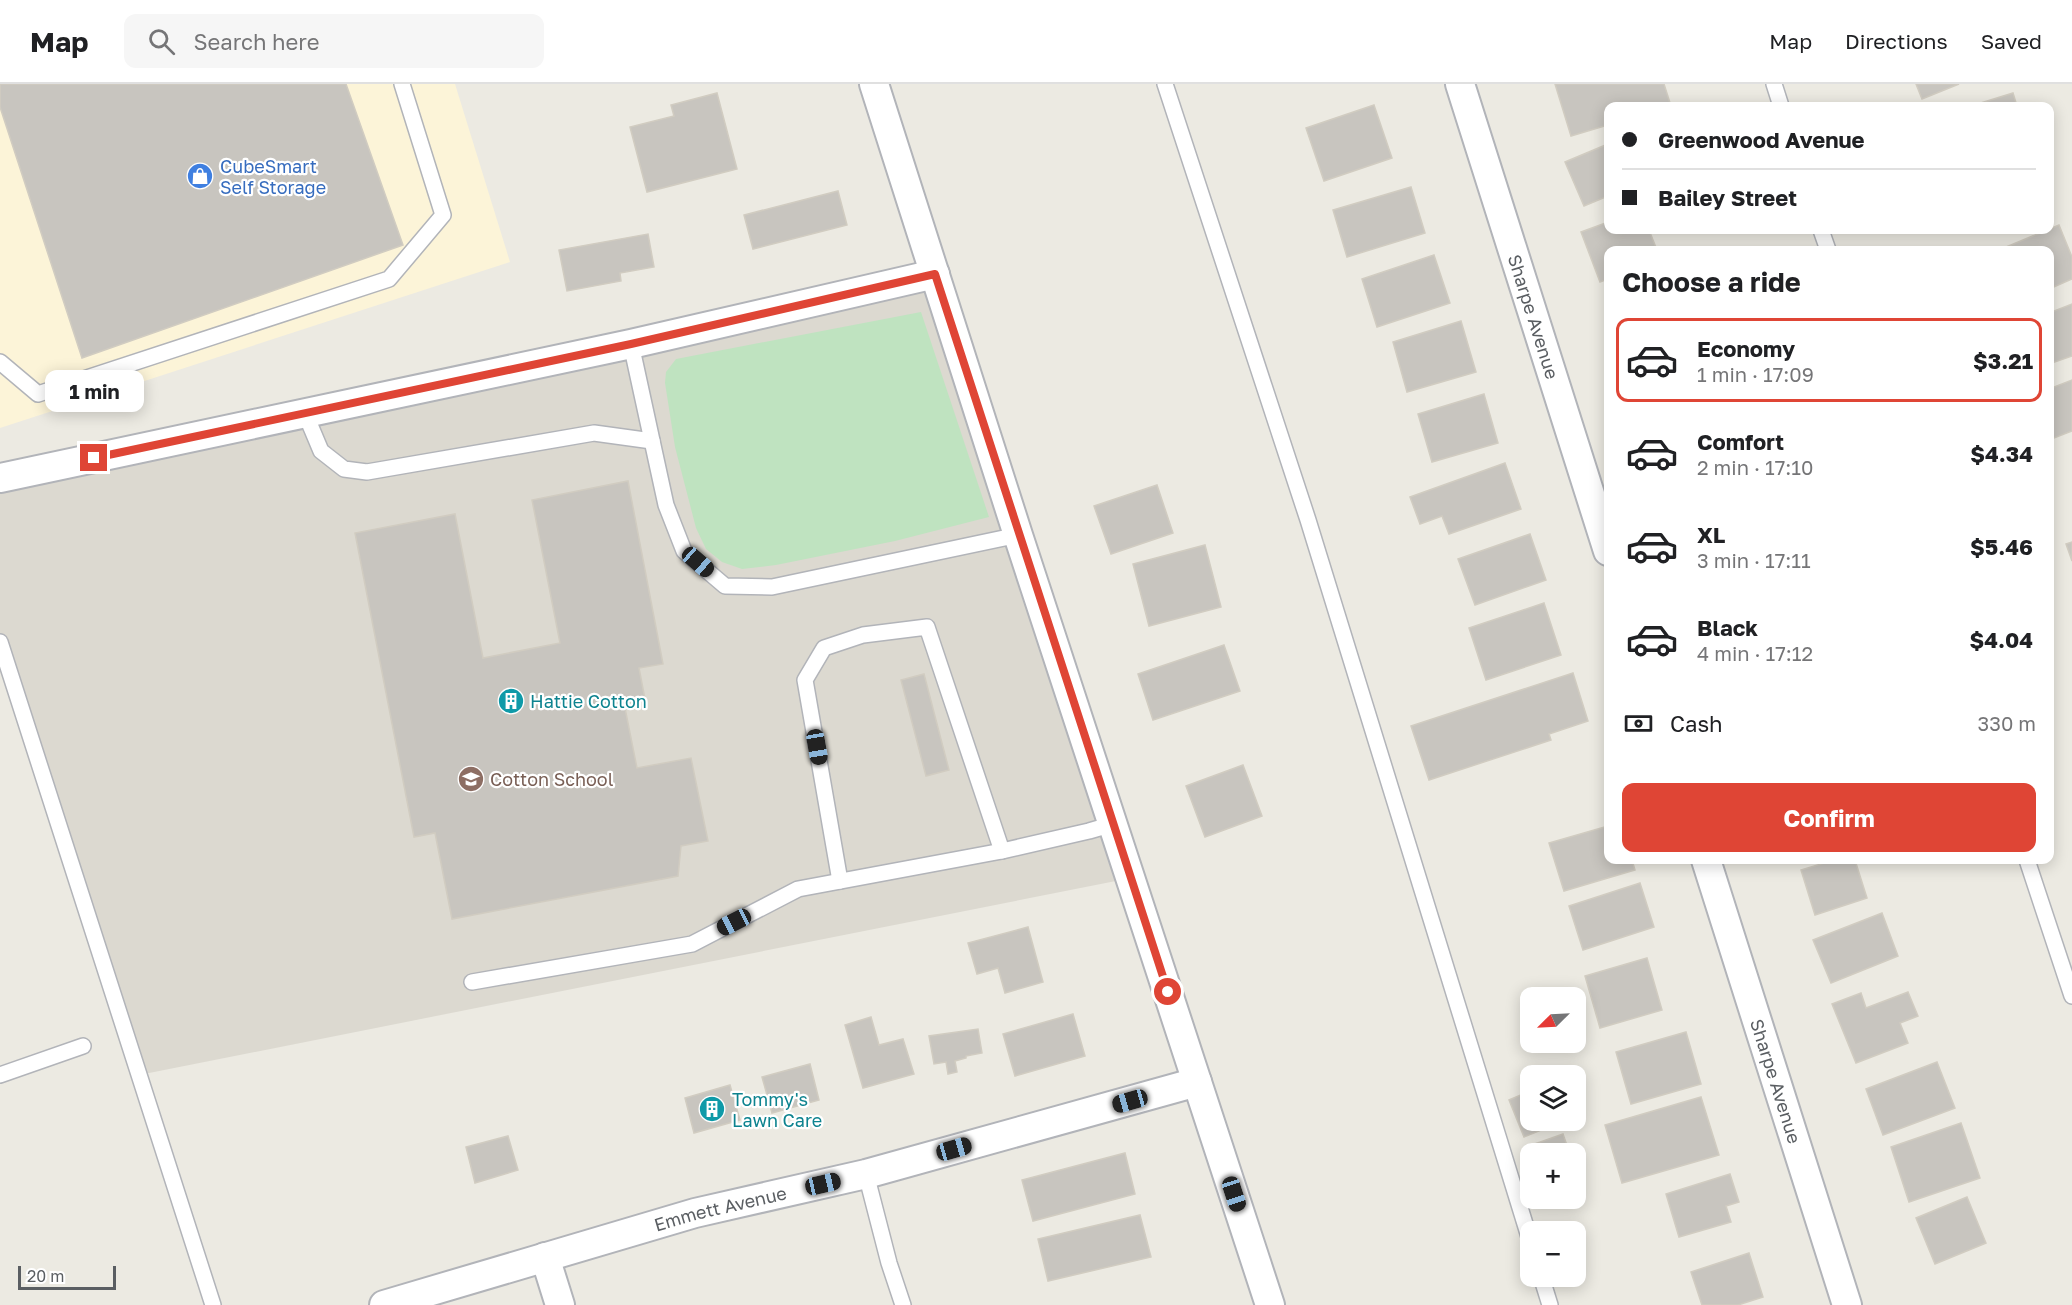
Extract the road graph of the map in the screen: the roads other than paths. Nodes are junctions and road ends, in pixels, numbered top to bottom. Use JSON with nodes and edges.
{"nodes":[{"id":1,"x":402,"y":84,"type":"edge"},
{"id":2,"x":874,"y":84,"type":"edge"},
{"id":3,"x":1165,"y":84,"type":"edge"},
{"id":4,"x":1460,"y":84,"type":"edge"},
{"id":5,"x":1773,"y":84,"type":"edge"},
{"id":6,"x":1780,"y":102,"type":"edge"},
{"id":7,"x":935,"y":274,"type":"junction"},
{"id":8,"x":631,"y":344,"type":"junction"},
{"id":9,"x":0,"y":362,"type":"edge"},
{"id":10,"x":305,"y":413,"type":"junction"},
{"id":11,"x":652,"y":441,"type":"junction"},
{"id":12,"x":0,"y":478,"type":"edge"},
{"id":13,"x":1018,"y":535,"type":"junction"},
{"id":14,"x":1604,"y":538,"type":"edge"},
{"id":15,"x":0,"y":642,"type":"edge"},
{"id":16,"x":1113,"y":824,"type":"junction"},
{"id":17,"x":1002,"y":851,"type":"junction"},
{"id":18,"x":1707,"y":864,"type":"edge"},
{"id":19,"x":2028,"y":864,"type":"edge"},
{"id":20,"x":840,"y":881,"type":"junction"},
{"id":21,"x":472,"y":982,"type":"dead end"},
{"id":22,"x":2072,"y":996,"type":"edge"},
{"id":23,"x":83,"y":1046,"type":"dead end"},
{"id":24,"x":0,"y":1076,"type":"edge"},
{"id":25,"x":1197,"y":1082,"type":"junction"},
{"id":26,"x":866,"y":1174,"type":"junction"},
{"id":27,"x":1524,"y":1221,"type":"edge"},
{"id":28,"x":544,"y":1257,"type":"junction"},
{"id":29,"x":1544,"y":1287,"type":"edge"},
{"id":30,"x":213,"y":1305,"type":"edge"},
{"id":31,"x":384,"y":1305,"type":"edge"},
{"id":32,"x":560,"y":1305,"type":"edge"},
{"id":33,"x":903,"y":1305,"type":"edge"},
{"id":34,"x":1270,"y":1305,"type":"edge"},
{"id":35,"x":1550,"y":1305,"type":"edge"},
{"id":36,"x":1847,"y":1305,"type":"edge"}],
"edges":[{"from":1,"to":9,"type":"lane"},
{"from":2,"to":7,"type":"street"},
{"from":3,"to":27,"type":"lane"},
{"from":4,"to":14,"type":"street","name":"Sharpe Avenue"},
{"from":5,"to":6,"type":"lane"},
{"from":7,"to":8,"type":"street"},
{"from":7,"to":13,"type":"street"},
{"from":8,"to":10,"type":"street"},
{"from":8,"to":11,"type":"lane"},
{"from":10,"to":11,"type":"lane"},
{"from":10,"to":12,"type":"street"},
{"from":11,"to":13,"type":"lane"},
{"from":13,"to":16,"type":"street"},
{"from":15,"to":30,"type":"lane"},
{"from":16,"to":17,"type":"lane"},
{"from":16,"to":25,"type":"street"},
{"from":17,"to":20,"type":"lane"},
{"from":17,"to":20,"type":"lane"},
{"from":18,"to":36,"type":"street","name":"Sharpe Avenue"},
{"from":19,"to":22,"type":"lane"},
{"from":20,"to":21,"type":"lane"},
{"from":23,"to":24,"type":"lane"},
{"from":25,"to":26,"type":"street","name":"Emmett Avenue"},
{"from":25,"to":34,"type":"street"},
{"from":26,"to":28,"type":"street","name":"Emmett Avenue"},
{"from":26,"to":33,"type":"lane"},
{"from":28,"to":31,"type":"street","name":"Emmett Avenue"},
{"from":28,"to":32,"type":"street"},
{"from":29,"to":35,"type":"lane"}]}
